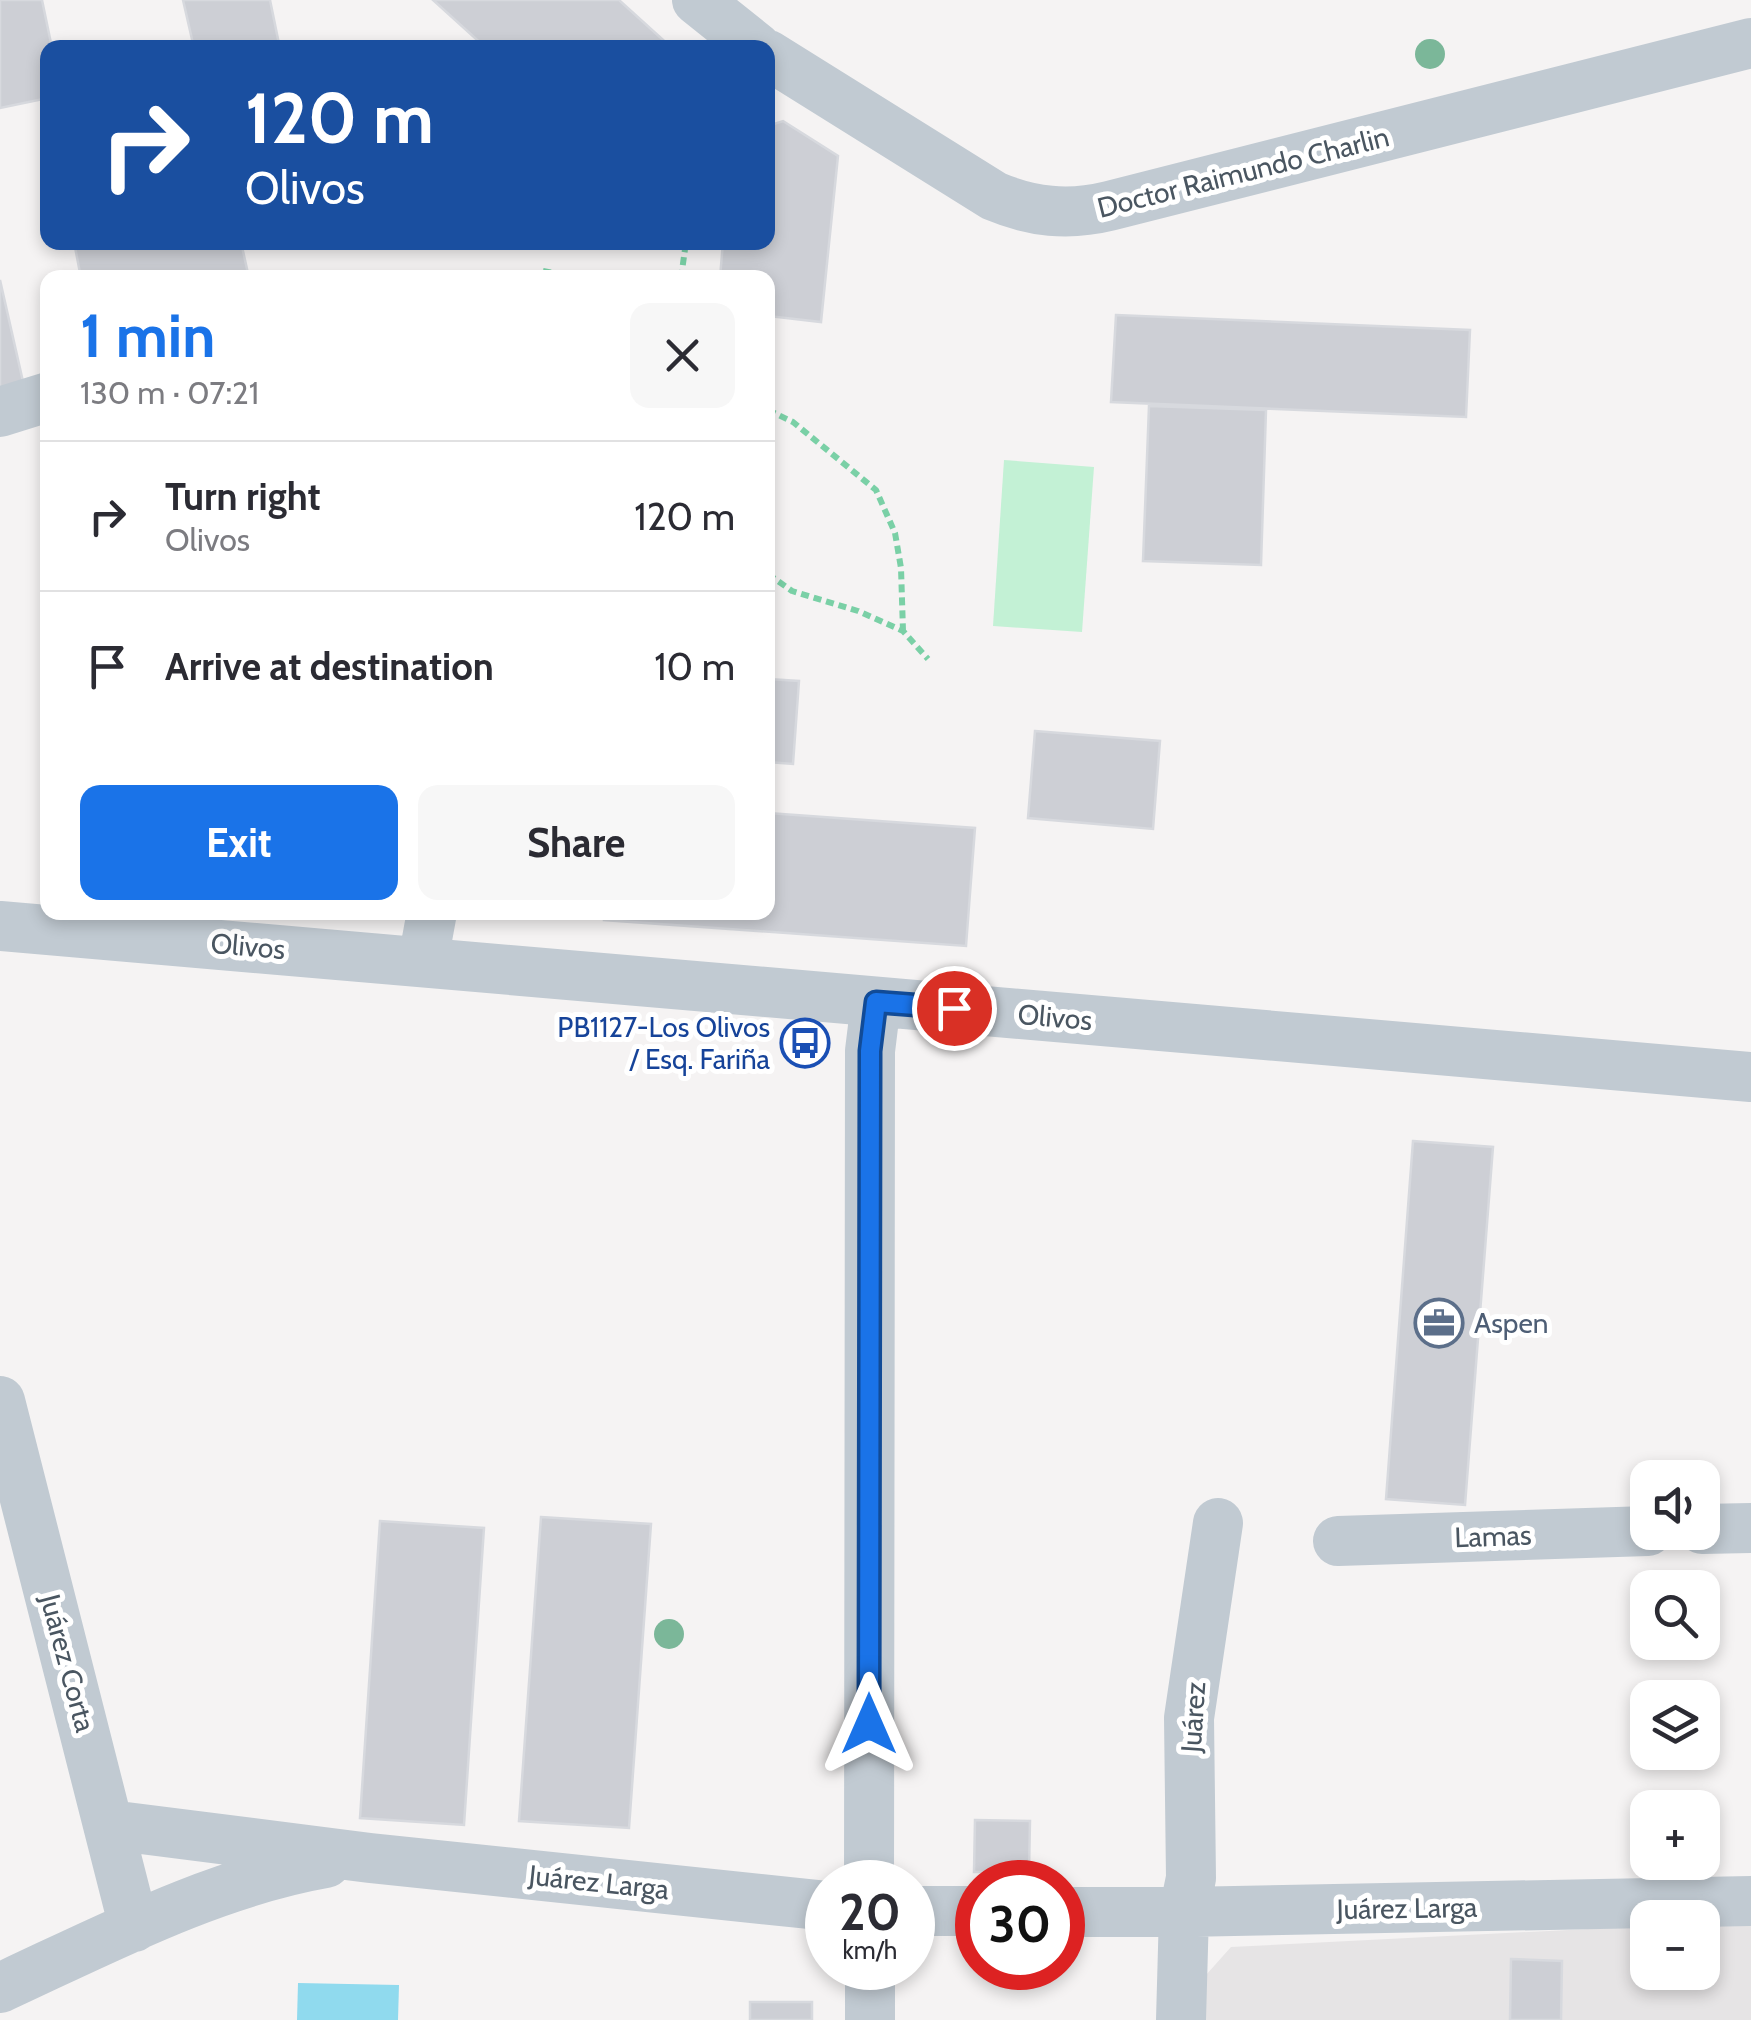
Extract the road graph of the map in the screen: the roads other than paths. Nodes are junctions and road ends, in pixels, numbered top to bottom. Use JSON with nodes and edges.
{"nodes":[{"id":1,"x":698,"y":0,"type":"edge"},
{"id":2,"x":747,"y":40,"type":"edge"},
{"id":3,"x":1751,"y":43,"type":"edge"},
{"id":4,"x":775,"y":59,"type":"edge"},
{"id":5,"x":40,"y":400,"type":"edge"},
{"id":6,"x":0,"y":412,"type":"edge"},
{"id":7,"x":431,"y":920,"type":"edge"},
{"id":8,"x":0,"y":926,"type":"edge"},
{"id":9,"x":423,"y":961,"type":"junction"},
{"id":10,"x":876,"y":1002,"type":"junction"},
{"id":11,"x":1751,"y":1077,"type":"edge"},
{"id":12,"x":0,"y":1401,"type":"edge"},
{"id":13,"x":1218,"y":1523,"type":"dead end"},
{"id":14,"x":1751,"y":1528,"type":"edge"},
{"id":15,"x":1720,"y":1529,"type":"edge"},
{"id":16,"x":1630,"y":1532,"type":"edge"},
{"id":17,"x":1338,"y":1541,"type":"dead end"},
{"id":18,"x":110,"y":1824,"type":"junction"},
{"id":19,"x":370,"y":1858,"type":"junction"},
{"id":20,"x":869,"y":1860,"type":"edge"},
{"id":21,"x":1751,"y":1901,"type":"edge"},
{"id":22,"x":805,"y":1904,"type":"edge"},
{"id":23,"x":1085,"y":1912,"type":"edge"},
{"id":24,"x":1184,"y":1912,"type":"junction"},
{"id":25,"x":134,"y":1927,"type":"junction"},
{"id":26,"x":0,"y":1988,"type":"edge"},
{"id":27,"x":870,"y":1990,"type":"edge"},
{"id":28,"x":870,"y":2020,"type":"edge"},
{"id":29,"x":1182,"y":2020,"type":"edge"}],
"edges":[{"from":1,"to":2,"type":"street"},
{"from":3,"to":4,"type":"street","name":"Doctor Raimundo Charlin"},
{"from":5,"to":6,"type":"street"},
{"from":7,"to":9,"type":"street"},
{"from":8,"to":9,"type":"street","name":"Olivos"},
{"from":9,"to":10,"type":"street","name":"Olivos"},
{"from":10,"to":11,"type":"street","name":"Olivos"},
{"from":10,"to":20,"type":"street"},
{"from":12,"to":18,"type":"street","name":"Juárez Corta"},
{"from":13,"to":24,"type":"street","name":"Juárez"},
{"from":14,"to":15,"type":"street"},
{"from":16,"to":17,"type":"street","name":"Lamas"},
{"from":18,"to":19,"type":"street","name":"Juárez Larga"},
{"from":18,"to":25,"type":"street","name":"Juárez Corta"},
{"from":19,"to":22,"type":"street","name":"Juárez Larga"},
{"from":19,"to":25,"type":"street","name":"Juárez Larga"},
{"from":21,"to":24,"type":"street","name":"Juárez Larga"},
{"from":23,"to":24,"type":"street","name":"Juárez Larga"},
{"from":24,"to":29,"type":"street","name":"Juárez"},
{"from":25,"to":26,"type":"street","name":"Juárez Larga"},
{"from":27,"to":28,"type":"street"}]}
